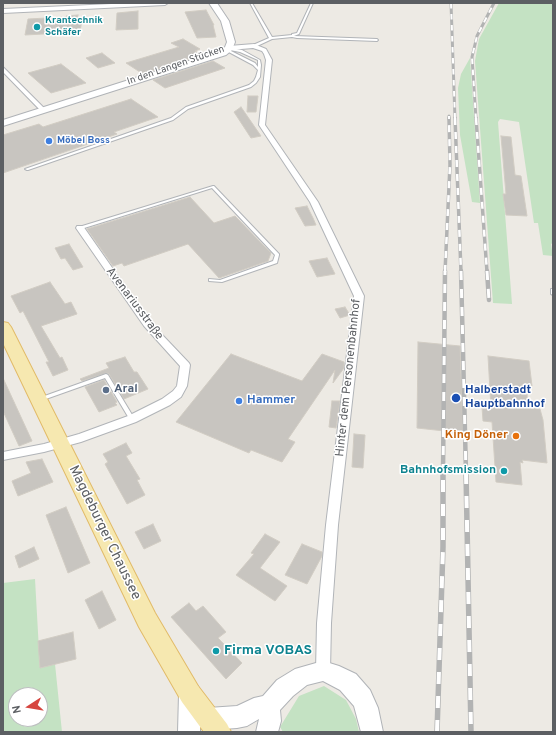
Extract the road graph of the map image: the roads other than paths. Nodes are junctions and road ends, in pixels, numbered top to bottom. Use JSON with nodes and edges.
{"nodes":[{"id":1,"x":166,"y":3,"type":"edge"},
{"id":2,"x":213,"y":3,"type":"edge"},
{"id":3,"x":251,"y":3,"type":"edge"},
{"id":4,"x":312,"y":3,"type":"edge"},
{"id":5,"x":3,"y":11,"type":"edge"},
{"id":6,"x":292,"y":36,"type":"junction"},
{"id":7,"x":271,"y":38,"type":"junction"},
{"id":8,"x":377,"y":40,"type":"dead end"},
{"id":9,"x":254,"y":46,"type":"junction"},
{"id":10,"x":228,"y":49,"type":"junction"},
{"id":11,"x":3,"y":69,"type":"edge"},
{"id":12,"x":259,"y":70,"type":"junction"},
{"id":13,"x":42,"y":109,"type":"junction"},
{"id":14,"x":3,"y":122,"type":"edge"},
{"id":15,"x":27,"y":169,"type":"dead end"},
{"id":16,"x":80,"y":228,"type":"joint"},
{"id":17,"x":212,"y":280,"type":"dead end"},
{"id":18,"x":553,"y":290,"type":"edge"},
{"id":19,"x":553,"y":294,"type":"edge"},
{"id":20,"x":3,"y":327,"type":"edge"},
{"id":21,"x":39,"y":400,"type":"junction"},
{"id":22,"x":132,"y":419,"type":"junction"},
{"id":23,"x":61,"y":444,"type":"junction"},
{"id":24,"x":3,"y":456,"type":"edge"},
{"id":25,"x":323,"y":671,"type":"junction"},
{"id":26,"x":190,"y":694,"type":"junction"},
{"id":27,"x":270,"y":706,"type":"junction"},
{"id":28,"x":214,"y":725,"type":"edge"},
{"id":29,"x":189,"y":732,"type":"edge"},
{"id":30,"x":267,"y":732,"type":"edge"},
{"id":31,"x":372,"y":732,"type":"edge"}],
"edges":[{"from":1,"to":5,"type":"street"},
{"from":2,"to":10,"type":"street"},
{"from":3,"to":7,"type":"lane"},
{"from":4,"to":6,"type":"lane"},
{"from":6,"to":7,"type":"lane","name":"In den Langen Stücken"},
{"from":6,"to":8,"type":"lane","name":"In den Langen Stücken"},
{"from":7,"to":9,"type":"lane","name":"In den Langen Stücken"},
{"from":9,"to":10,"type":"street","name":"In den Langen Stücken"},
{"from":9,"to":25,"type":"street","name":"Hinter dem Personenbahnhof"},
{"from":10,"to":12,"type":"lane"},
{"from":10,"to":12,"type":"lane"},
{"from":10,"to":13,"type":"street","name":"In den Langen Stücken"},
{"from":11,"to":13,"type":"street"},
{"from":12,"to":15,"type":"lane"},
{"from":13,"to":14,"type":"street","name":"In den Langen Stücken"},
{"from":16,"to":17,"type":"lane"},
{"from":16,"to":22,"type":"street","name":"Avenariusstraße"},
{"from":18,"to":19,"type":"lane"},
{"from":20,"to":21,"type":"main road","name":"Magdeburger Chaussee"},
{"from":21,"to":22,"type":"lane"},
{"from":21,"to":23,"type":"main road","name":"Magdeburger Chaussee"},
{"from":22,"to":23,"type":"street","name":"Avenariusstraße"},
{"from":23,"to":24,"type":"street","name":"Avenariusstraße"},
{"from":23,"to":26,"type":"main road","name":"Magdeburger Chaussee"},
{"from":25,"to":27,"type":"street"},
{"from":25,"to":31,"type":"street"},
{"from":26,"to":28,"type":"main road","name":"Magdeburger Chaussee"},
{"from":26,"to":29,"type":"street"},
{"from":27,"to":28,"type":"street"},
{"from":27,"to":30,"type":"street"}]}
